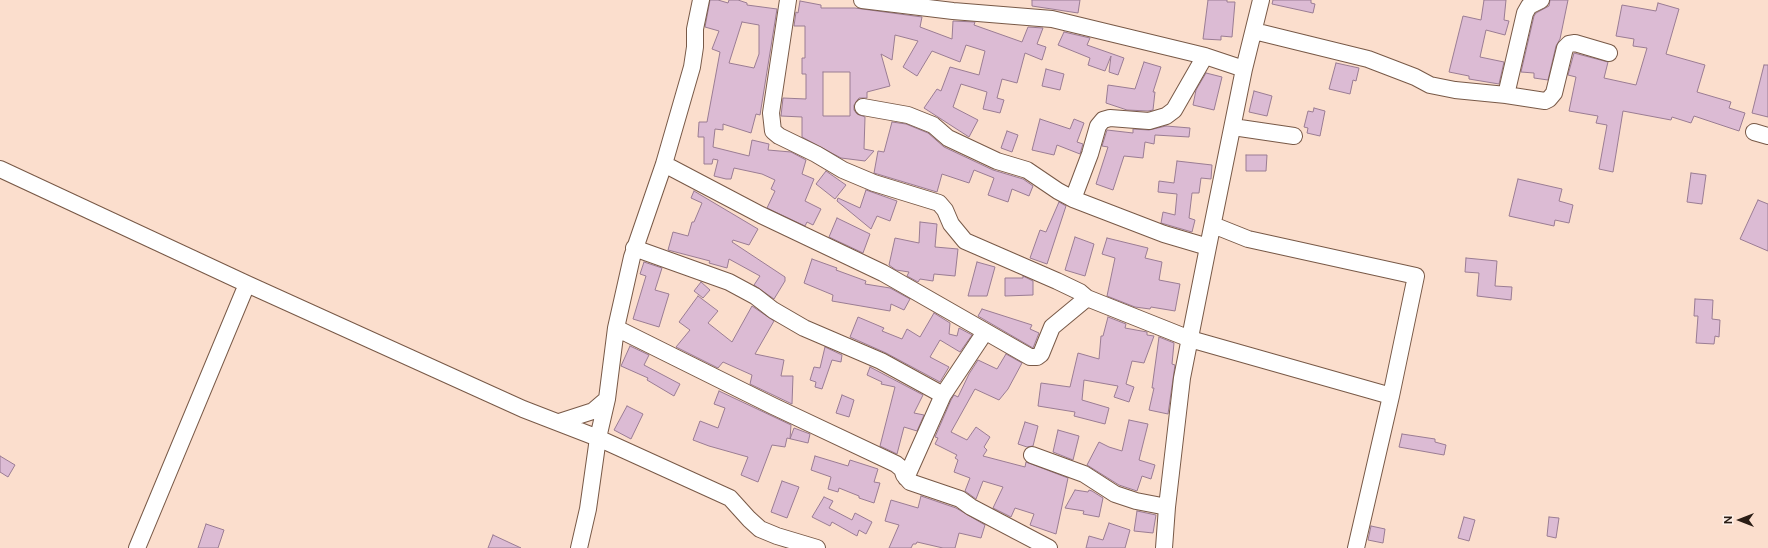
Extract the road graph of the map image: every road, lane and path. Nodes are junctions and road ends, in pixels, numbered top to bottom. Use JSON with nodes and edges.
{"nodes":[{"id":1,"x":701,"y":0,"type":"edge"},
{"id":2,"x":788,"y":0,"type":"edge"},
{"id":3,"x":862,"y":0,"type":"edge"},
{"id":4,"x":1261,"y":0,"type":"edge"},
{"id":5,"x":1541,"y":0,"type":"edge"},
{"id":6,"x":1254,"y":31,"type":"junction"},
{"id":7,"x":1609,"y":53,"type":"dead end"},
{"id":8,"x":1205,"y":56,"type":"junction"},
{"id":9,"x":1244,"y":70,"type":"junction"},
{"id":10,"x":1506,"y":95,"type":"junction"},
{"id":11,"x":863,"y":107,"type":"dead end"},
{"id":12,"x":1233,"y":127,"type":"junction"},
{"id":13,"x":1294,"y":136,"type":"dead end"},
{"id":14,"x":664,"y":164,"type":"junction"},
{"id":15,"x":0,"y":169,"type":"edge"},
{"id":16,"x":1073,"y":199,"type":"junction"},
{"id":17,"x":1213,"y":225,"type":"junction"},
{"id":18,"x":1208,"y":246,"type":"junction"},
{"id":19,"x":634,"y":248,"type":"junction"},
{"id":20,"x":247,"y":284,"type":"junction"},
{"id":21,"x":1087,"y":298,"type":"junction"},
{"id":22,"x":616,"y":328,"type":"junction"},
{"id":23,"x":985,"y":332,"type":"junction"},
{"id":24,"x":1190,"y":339,"type":"junction"},
{"id":25,"x":944,"y":395,"type":"junction"},
{"id":26,"x":1391,"y":396,"type":"junction"},
{"id":27,"x":607,"y":399,"type":"junction"},
{"id":28,"x":559,"y":422,"type":"junction"},
{"id":29,"x":598,"y":438,"type":"junction"},
{"id":30,"x":1032,"y":455,"type":"dead end"},
{"id":31,"x":906,"y":478,"type":"junction"},
{"id":32,"x":1167,"y":506,"type":"junction"},
{"id":33,"x":137,"y":548,"type":"edge"},
{"id":34,"x":579,"y":548,"type":"edge"},
{"id":35,"x":817,"y":548,"type":"edge"},
{"id":36,"x":1049,"y":548,"type":"edge"},
{"id":37,"x":1164,"y":548,"type":"edge"},
{"id":38,"x":1356,"y":548,"type":"edge"}],
"edges":[{"from":1,"to":14,"type":"street"},
{"from":2,"to":21,"type":"street"},
{"from":3,"to":8,"type":"street"},
{"from":4,"to":6,"type":"street"},
{"from":5,"to":10,"type":"street"},
{"from":6,"to":9,"type":"street"},
{"from":6,"to":10,"type":"street"},
{"from":7,"to":10,"type":"street"},
{"from":8,"to":9,"type":"street"},
{"from":8,"to":16,"type":"street"},
{"from":9,"to":12,"type":"street"},
{"from":11,"to":16,"type":"street"},
{"from":12,"to":13,"type":"street"},
{"from":12,"to":17,"type":"street"},
{"from":14,"to":19,"type":"street"},
{"from":14,"to":23,"type":"street"},
{"from":15,"to":20,"type":"street"},
{"from":16,"to":18,"type":"street"},
{"from":17,"to":18,"type":"street"},
{"from":17,"to":26,"type":"street"},
{"from":18,"to":24,"type":"street"},
{"from":19,"to":22,"type":"street"},
{"from":19,"to":25,"type":"street"},
{"from":20,"to":28,"type":"street"},
{"from":20,"to":33,"type":"street"},
{"from":21,"to":23,"type":"street"},
{"from":21,"to":24,"type":"street"},
{"from":22,"to":27,"type":"street"},
{"from":22,"to":31,"type":"street"},
{"from":23,"to":25,"type":"street"},
{"from":24,"to":26,"type":"street"},
{"from":24,"to":32,"type":"street"},
{"from":25,"to":31,"type":"street"},
{"from":26,"to":38,"type":"street"},
{"from":27,"to":28,"type":"street"},
{"from":27,"to":29,"type":"street"},
{"from":28,"to":29,"type":"street"},
{"from":29,"to":34,"type":"street"},
{"from":29,"to":35,"type":"street"},
{"from":30,"to":32,"type":"street"},
{"from":31,"to":36,"type":"street"},
{"from":32,"to":37,"type":"street"}]}
